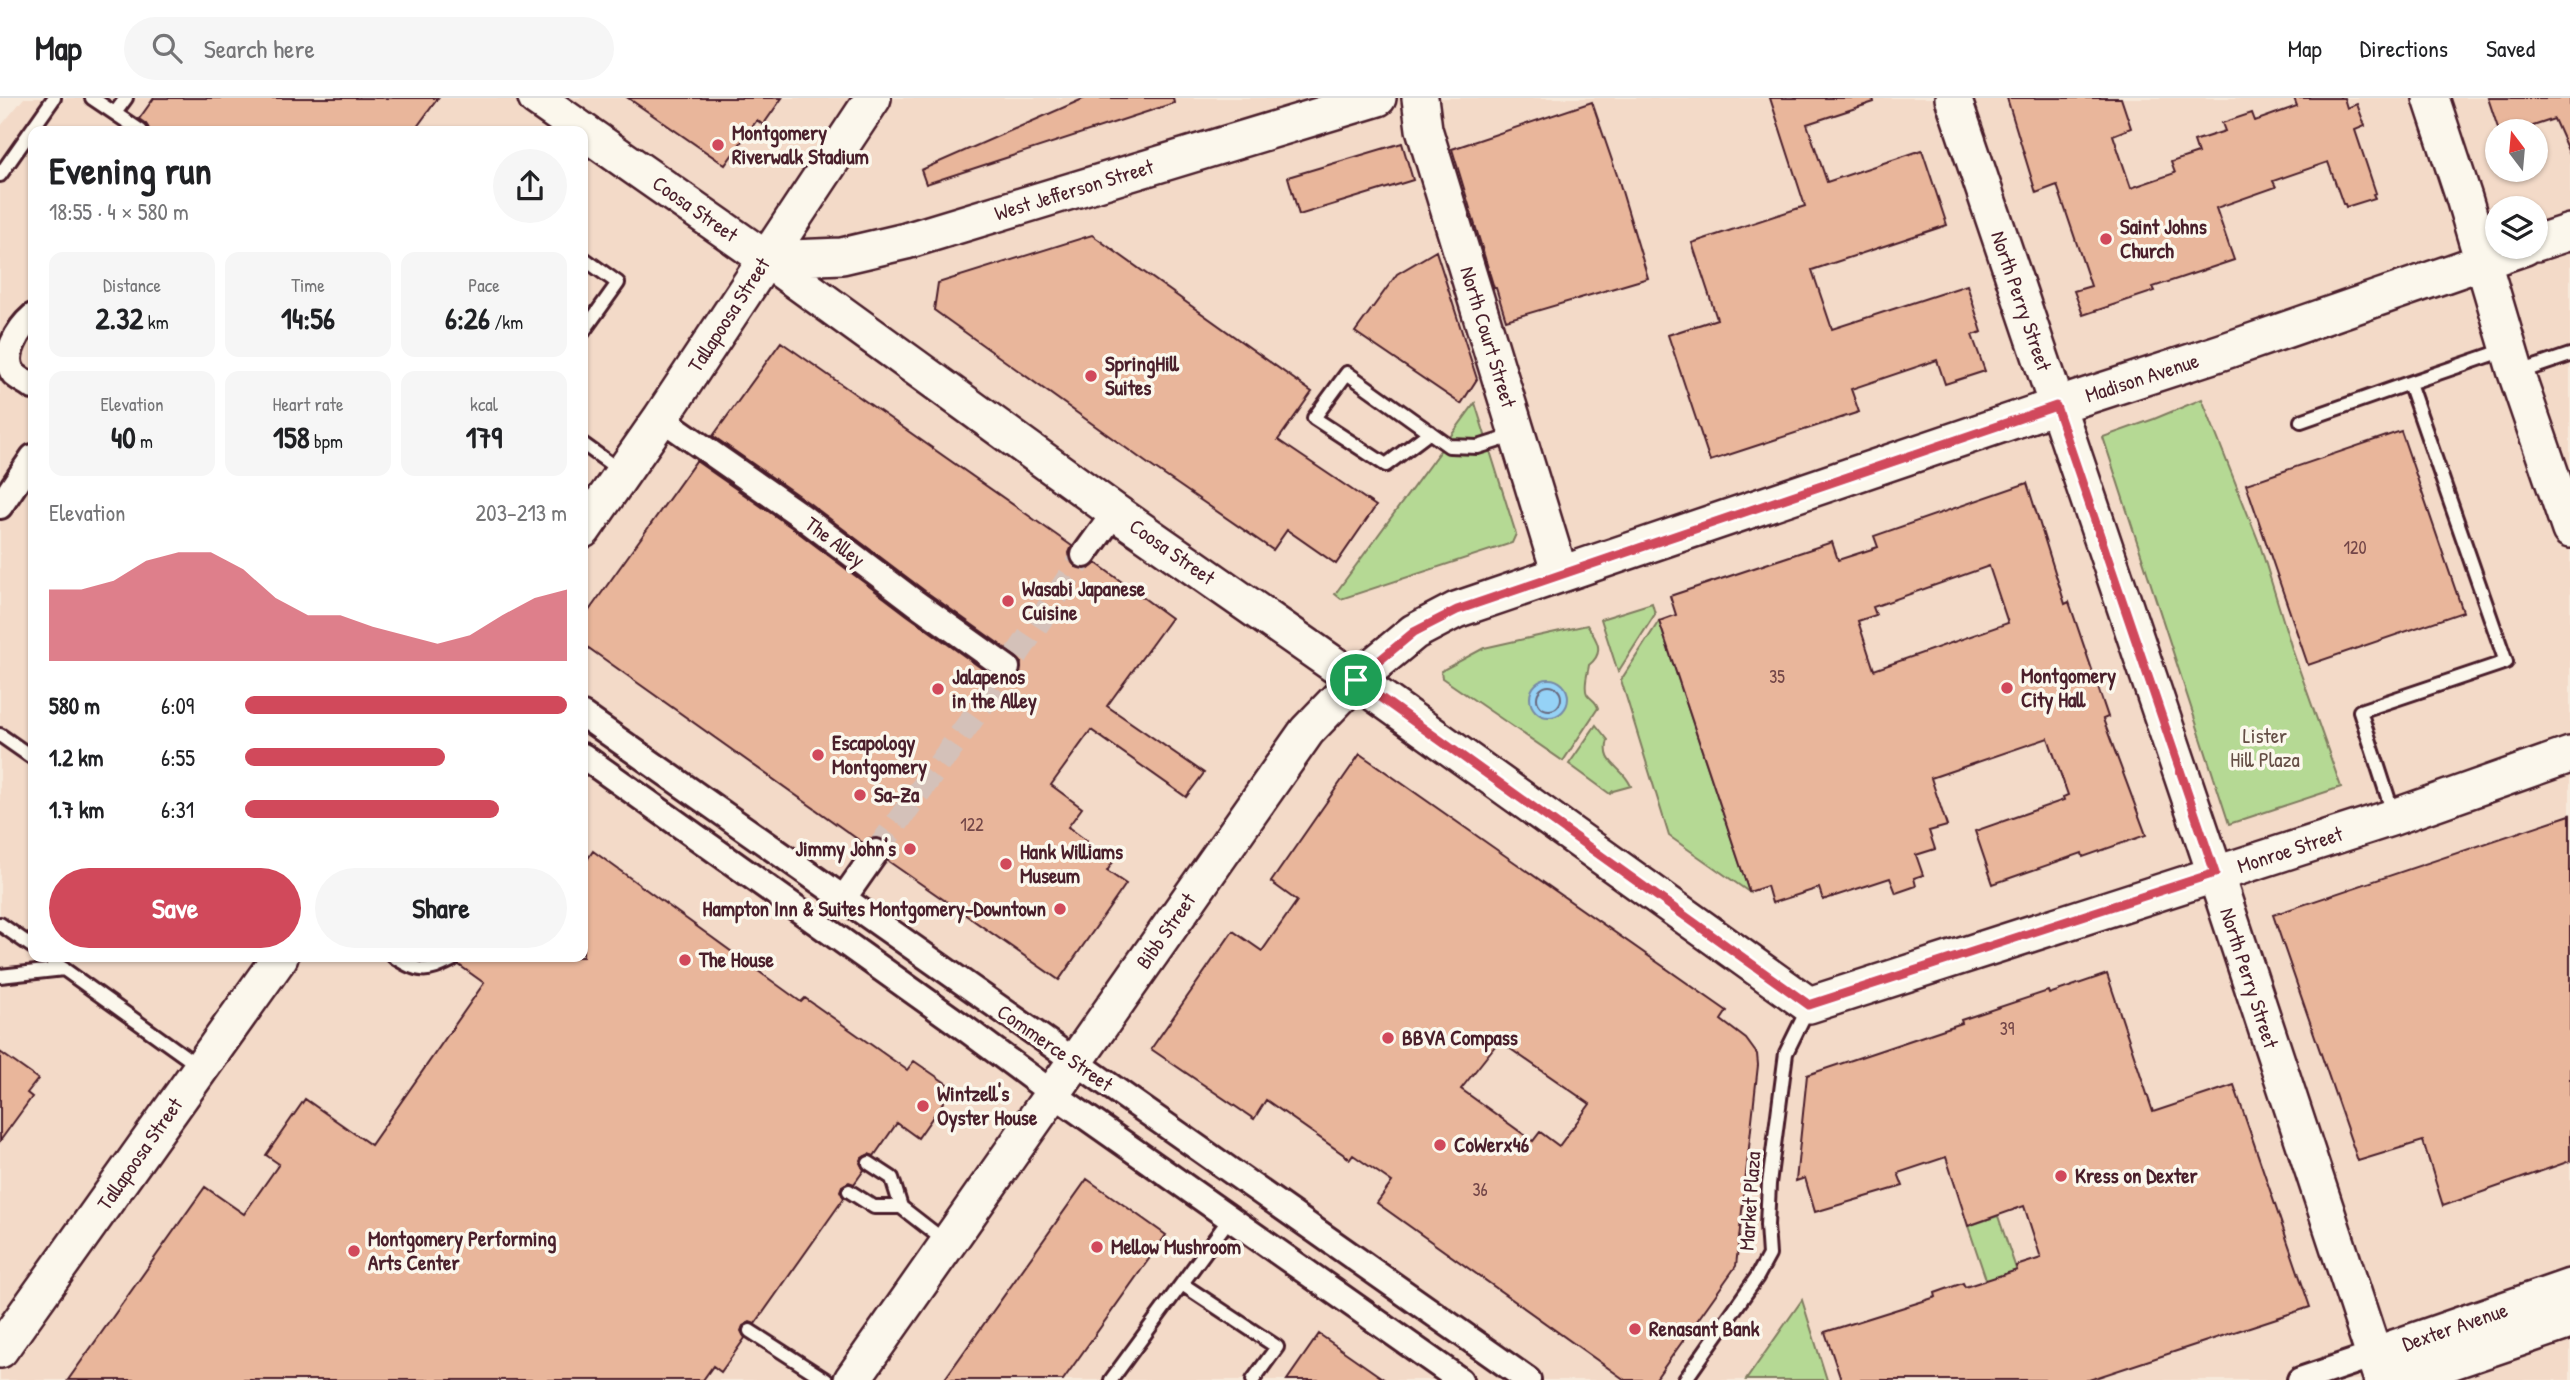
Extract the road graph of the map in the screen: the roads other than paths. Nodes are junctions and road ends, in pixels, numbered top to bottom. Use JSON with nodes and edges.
{"nodes":[{"id":1,"x":54,"y":98,"type":"edge"},
{"id":2,"x":92,"y":98,"type":"edge"},
{"id":3,"x":126,"y":98,"type":"edge"},
{"id":4,"x":536,"y":98,"type":"edge"},
{"id":5,"x":873,"y":98,"type":"edge"},
{"id":6,"x":1378,"y":98,"type":"edge"},
{"id":7,"x":1420,"y":98,"type":"edge"},
{"id":8,"x":1953,"y":98,"type":"edge"},
{"id":9,"x":2431,"y":98,"type":"edge"},
{"id":10,"x":115,"y":113,"type":"junction"},
{"id":11,"x":34,"y":126,"type":"edge"},
{"id":12,"x":134,"y":126,"type":"edge"},
{"id":13,"x":572,"y":126,"type":"edge"},
{"id":14,"x":28,"y":135,"type":"edge"},
{"id":15,"x":588,"y":138,"type":"edge"},
{"id":16,"x":0,"y":175,"type":"edge"},
{"id":17,"x":2570,"y":232,"type":"edge"},
{"id":18,"x":2548,"y":239,"type":"edge"},
{"id":19,"x":766,"y":259,"type":"junction"},
{"id":20,"x":2488,"y":259,"type":"edge"},
{"id":21,"x":2482,"y":261,"type":"junction"},
{"id":22,"x":588,"y":262,"type":"edge"},
{"id":23,"x":28,"y":323,"type":"edge"},
{"id":24,"x":588,"y":325,"type":"edge"},
{"id":25,"x":2570,"y":355,"type":"edge"},
{"id":26,"x":2512,"y":361,"type":"junction"},
{"id":27,"x":28,"y":383,"type":"edge"},
{"id":28,"x":2409,"y":383,"type":"junction"},
{"id":29,"x":2056,"y":406,"type":"junction"},
{"id":30,"x":661,"y":418,"type":"junction"},
{"id":31,"x":2301,"y":421,"type":"dead end"},
{"id":32,"x":1430,"y":432,"type":"junction"},
{"id":33,"x":1518,"y":435,"type":"junction"},
{"id":34,"x":588,"y":448,"type":"edge"},
{"id":35,"x":28,"y":464,"type":"edge"},
{"id":36,"x":623,"y":473,"type":"junction"},
{"id":37,"x":0,"y":506,"type":"edge"},
{"id":38,"x":1115,"y":512,"type":"junction"},
{"id":39,"x":588,"y":523,"type":"edge"},
{"id":40,"x":2570,"y":530,"type":"edge"},
{"id":41,"x":1084,"y":555,"type":"tunnel mouth"},
{"id":42,"x":1560,"y":574,"type":"junction"},
{"id":43,"x":1008,"y":668,"type":"dead end"},
{"id":44,"x":1356,"y":680,"type":"junction"},
{"id":45,"x":588,"y":719,"type":"edge"},
{"id":46,"x":0,"y":735,"type":"edge"},
{"id":47,"x":28,"y":755,"type":"edge"},
{"id":48,"x":2570,"y":755,"type":"edge"},
{"id":49,"x":588,"y":760,"type":"edge"},
{"id":50,"x":2394,"y":817,"type":"junction"},
{"id":51,"x":876,"y":852,"type":"tunnel mouth"},
{"id":52,"x":2215,"y":873,"type":"junction"},
{"id":53,"x":843,"y":899,"type":"junction"},
{"id":54,"x":0,"y":924,"type":"edge"},
{"id":55,"x":28,"y":944,"type":"edge"},
{"id":56,"x":54,"y":962,"type":"edge"},
{"id":57,"x":276,"y":962,"type":"edge"},
{"id":58,"x":402,"y":962,"type":"edge"},
{"id":59,"x":448,"y":962,"type":"edge"},
{"id":60,"x":64,"y":970,"type":"junction"},
{"id":61,"x":0,"y":976,"type":"edge"},
{"id":62,"x":1809,"y":1005,"type":"junction"},
{"id":63,"x":1074,"y":1061,"type":"junction"},
{"id":64,"x":201,"y":1068,"type":"junction"},
{"id":65,"x":1052,"y":1093,"type":"junction"},
{"id":66,"x":869,"y":1163,"type":"dead end"},
{"id":67,"x":849,"y":1191,"type":"dead end"},
{"id":68,"x":901,"y":1207,"type":"junction"},
{"id":69,"x":1230,"y":1218,"type":"junction"},
{"id":70,"x":947,"y":1243,"type":"junction"},
{"id":71,"x":1182,"y":1284,"type":"junction"},
{"id":72,"x":2570,"y":1287,"type":"edge"},
{"id":73,"x":2570,"y":1321,"type":"edge"},
{"id":74,"x":750,"y":1331,"type":"dead end"},
{"id":75,"x":0,"y":1350,"type":"edge"},
{"id":76,"x":2384,"y":1372,"type":"edge"},
{"id":77,"x":826,"y":1380,"type":"edge"},
{"id":78,"x":852,"y":1380,"type":"edge"},
{"id":79,"x":1111,"y":1380,"type":"edge"},
{"id":80,"x":1253,"y":1380,"type":"edge"},
{"id":81,"x":1461,"y":1380,"type":"edge"},
{"id":82,"x":1528,"y":1380,"type":"edge"},
{"id":83,"x":1685,"y":1380,"type":"edge"},
{"id":84,"x":2300,"y":1380,"type":"edge"}],
"edges":[{"from":1,"to":11,"type":"lane"},
{"from":2,"to":10,"type":"lane"},
{"from":3,"to":10,"type":"lane"},
{"from":4,"to":13,"type":"main road","name":"Coosa Street"},
{"from":5,"to":19,"type":"main road","name":"Tallapoosa Street"},
{"from":6,"to":19,"type":"main road","name":"West Jefferson Street"},
{"from":7,"to":33,"type":"main road","name":"North Court Street"},
{"from":8,"to":29,"type":"main road","name":"North Perry Street"},
{"from":9,"to":21,"type":"main road"},
{"from":10,"to":12,"type":"lane"},
{"from":14,"to":16,"type":"lane"},
{"from":15,"to":19,"type":"main road","name":"Coosa Street"},
{"from":17,"to":18,"type":"main road"},
{"from":19,"to":30,"type":"main road","name":"Tallapoosa Street"},
{"from":19,"to":38,"type":"main road","name":"Coosa Street"},
{"from":20,"to":21,"type":"main road","name":"Madison Avenue"},
{"from":21,"to":26,"type":"main road"},
{"from":21,"to":29,"type":"main road","name":"Madison Avenue"},
{"from":22,"to":24,"type":"lane"},
{"from":23,"to":27,"type":"street"},
{"from":25,"to":26,"type":"lane"},
{"from":26,"to":28,"type":"lane"},
{"from":26,"to":40,"type":"main road"},
{"from":28,"to":31,"type":"lane"},
{"from":28,"to":50,"type":"lane"},
{"from":29,"to":42,"type":"main road","name":"Madison Avenue"},
{"from":29,"to":52,"type":"main road","name":"North Perry Street"},
{"from":30,"to":36,"type":"main road","name":"Tallapoosa Street"},
{"from":30,"to":43,"type":"street","name":"The Alley"},
{"from":32,"to":32,"type":"lane"},
{"from":32,"to":33,"type":"lane"},
{"from":33,"to":42,"type":"main road","name":"North Court Street"},
{"from":34,"to":36,"type":"lane"},
{"from":35,"to":37,"type":"street"},
{"from":36,"to":39,"type":"main road","name":"Tallapoosa Street"},
{"from":38,"to":41,"type":"street"},
{"from":38,"to":44,"type":"main road","name":"Coosa Street"},
{"from":42,"to":44,"type":"main road","name":"Bibb Street"},
{"from":44,"to":62,"type":"main road","name":"Coosa Street"},
{"from":44,"to":63,"type":"main road","name":"Bibb Street"},
{"from":45,"to":53,"type":"street","name":"Commerce Street"},
{"from":46,"to":47,"type":"lane"},
{"from":48,"to":50,"type":"main road","name":"Monroe Street"},
{"from":49,"to":65,"type":"street","name":"Commerce Street"},
{"from":50,"to":52,"type":"main road","name":"Monroe Street"},
{"from":51,"to":53,"type":"street"},
{"from":52,"to":62,"type":"main road","name":"Monroe Street"},
{"from":52,"to":76,"type":"main road","name":"North Perry Street"},
{"from":53,"to":63,"type":"street","name":"Commerce Street"},
{"from":54,"to":55,"type":"lane"},
{"from":56,"to":60,"type":"lane"},
{"from":57,"to":64,"type":"main road","name":"Tallapoosa Street"},
{"from":58,"to":59,"type":"lane"},
{"from":60,"to":61,"type":"lane"},
{"from":60,"to":64,"type":"lane"},
{"from":62,"to":83,"type":"lane","name":"Market Plaza"},
{"from":63,"to":65,"type":"main road","name":"Bibb Street"},
{"from":63,"to":82,"type":"street","name":"Commerce Street"},
{"from":64,"to":75,"type":"main road","name":"Tallapoosa Street"},
{"from":65,"to":69,"type":"street","name":"Commerce Street"},
{"from":65,"to":70,"type":"main road","name":"Bibb Street"},
{"from":66,"to":68,"type":"lane"},
{"from":67,"to":68,"type":"lane"},
{"from":68,"to":70,"type":"lane"},
{"from":69,"to":71,"type":"lane"},
{"from":69,"to":81,"type":"street","name":"Commerce Street"},
{"from":70,"to":78,"type":"main road","name":"Bibb Street"},
{"from":71,"to":79,"type":"lane"},
{"from":71,"to":80,"type":"lane"},
{"from":72,"to":76,"type":"main road","name":"Dexter Avenue"},
{"from":73,"to":76,"type":"main road","name":"Dexter Avenue"},
{"from":74,"to":77,"type":"lane"},
{"from":76,"to":84,"type":"street","name":"Dexter Avenue"}]}
